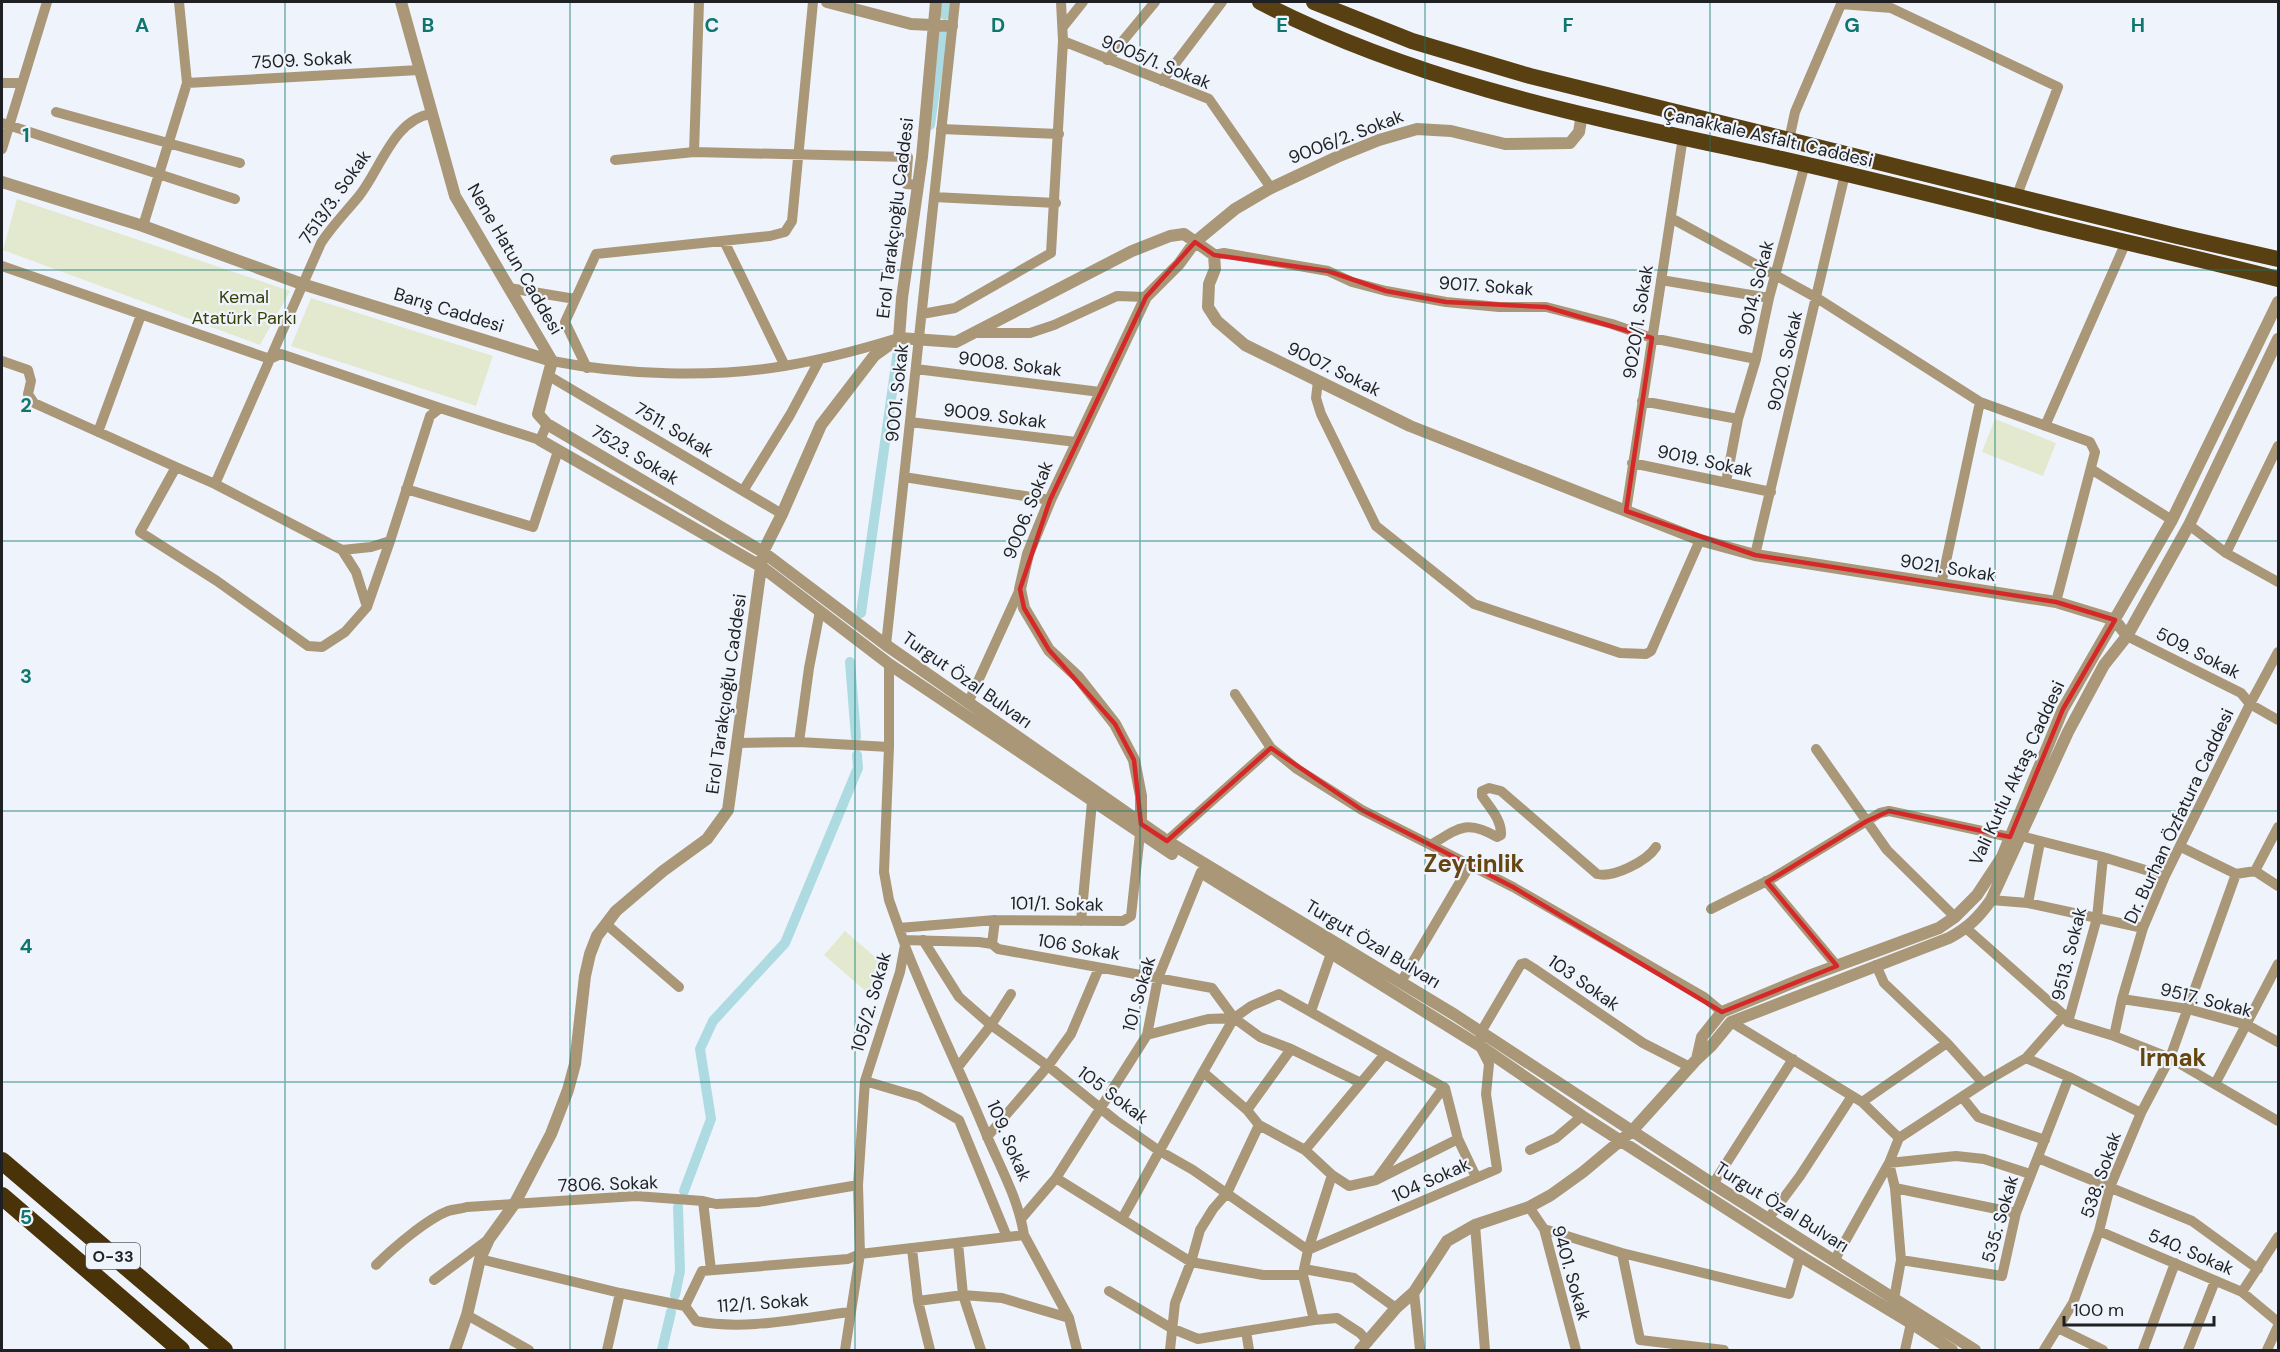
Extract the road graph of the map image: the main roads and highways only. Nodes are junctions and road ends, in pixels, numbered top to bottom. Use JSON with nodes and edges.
{"nodes":[{"id":1,"x":1260,"y":2,"type":"edge"},
{"id":2,"x":1314,"y":2,"type":"edge"},
{"id":3,"x":2278,"y":259,"type":"edge"},
{"id":4,"x":2278,"y":279,"type":"edge"},
{"id":5,"x":2,"y":1161,"type":"edge"},
{"id":6,"x":2,"y":1196,"type":"edge"},
{"id":7,"x":181,"y":1350,"type":"edge"},
{"id":8,"x":224,"y":1350,"type":"edge"}],
"edges":[{"from":1,"to":4,"type":"highway","name":"Çanakkale Asfaltı Caddesi"},
{"from":2,"to":3,"type":"highway","name":"Çanakkale Asfaltı Caddesi"},
{"from":5,"to":8,"type":"highway","number":"O-33"},
{"from":6,"to":7,"type":"highway","number":"O-33"}]}
